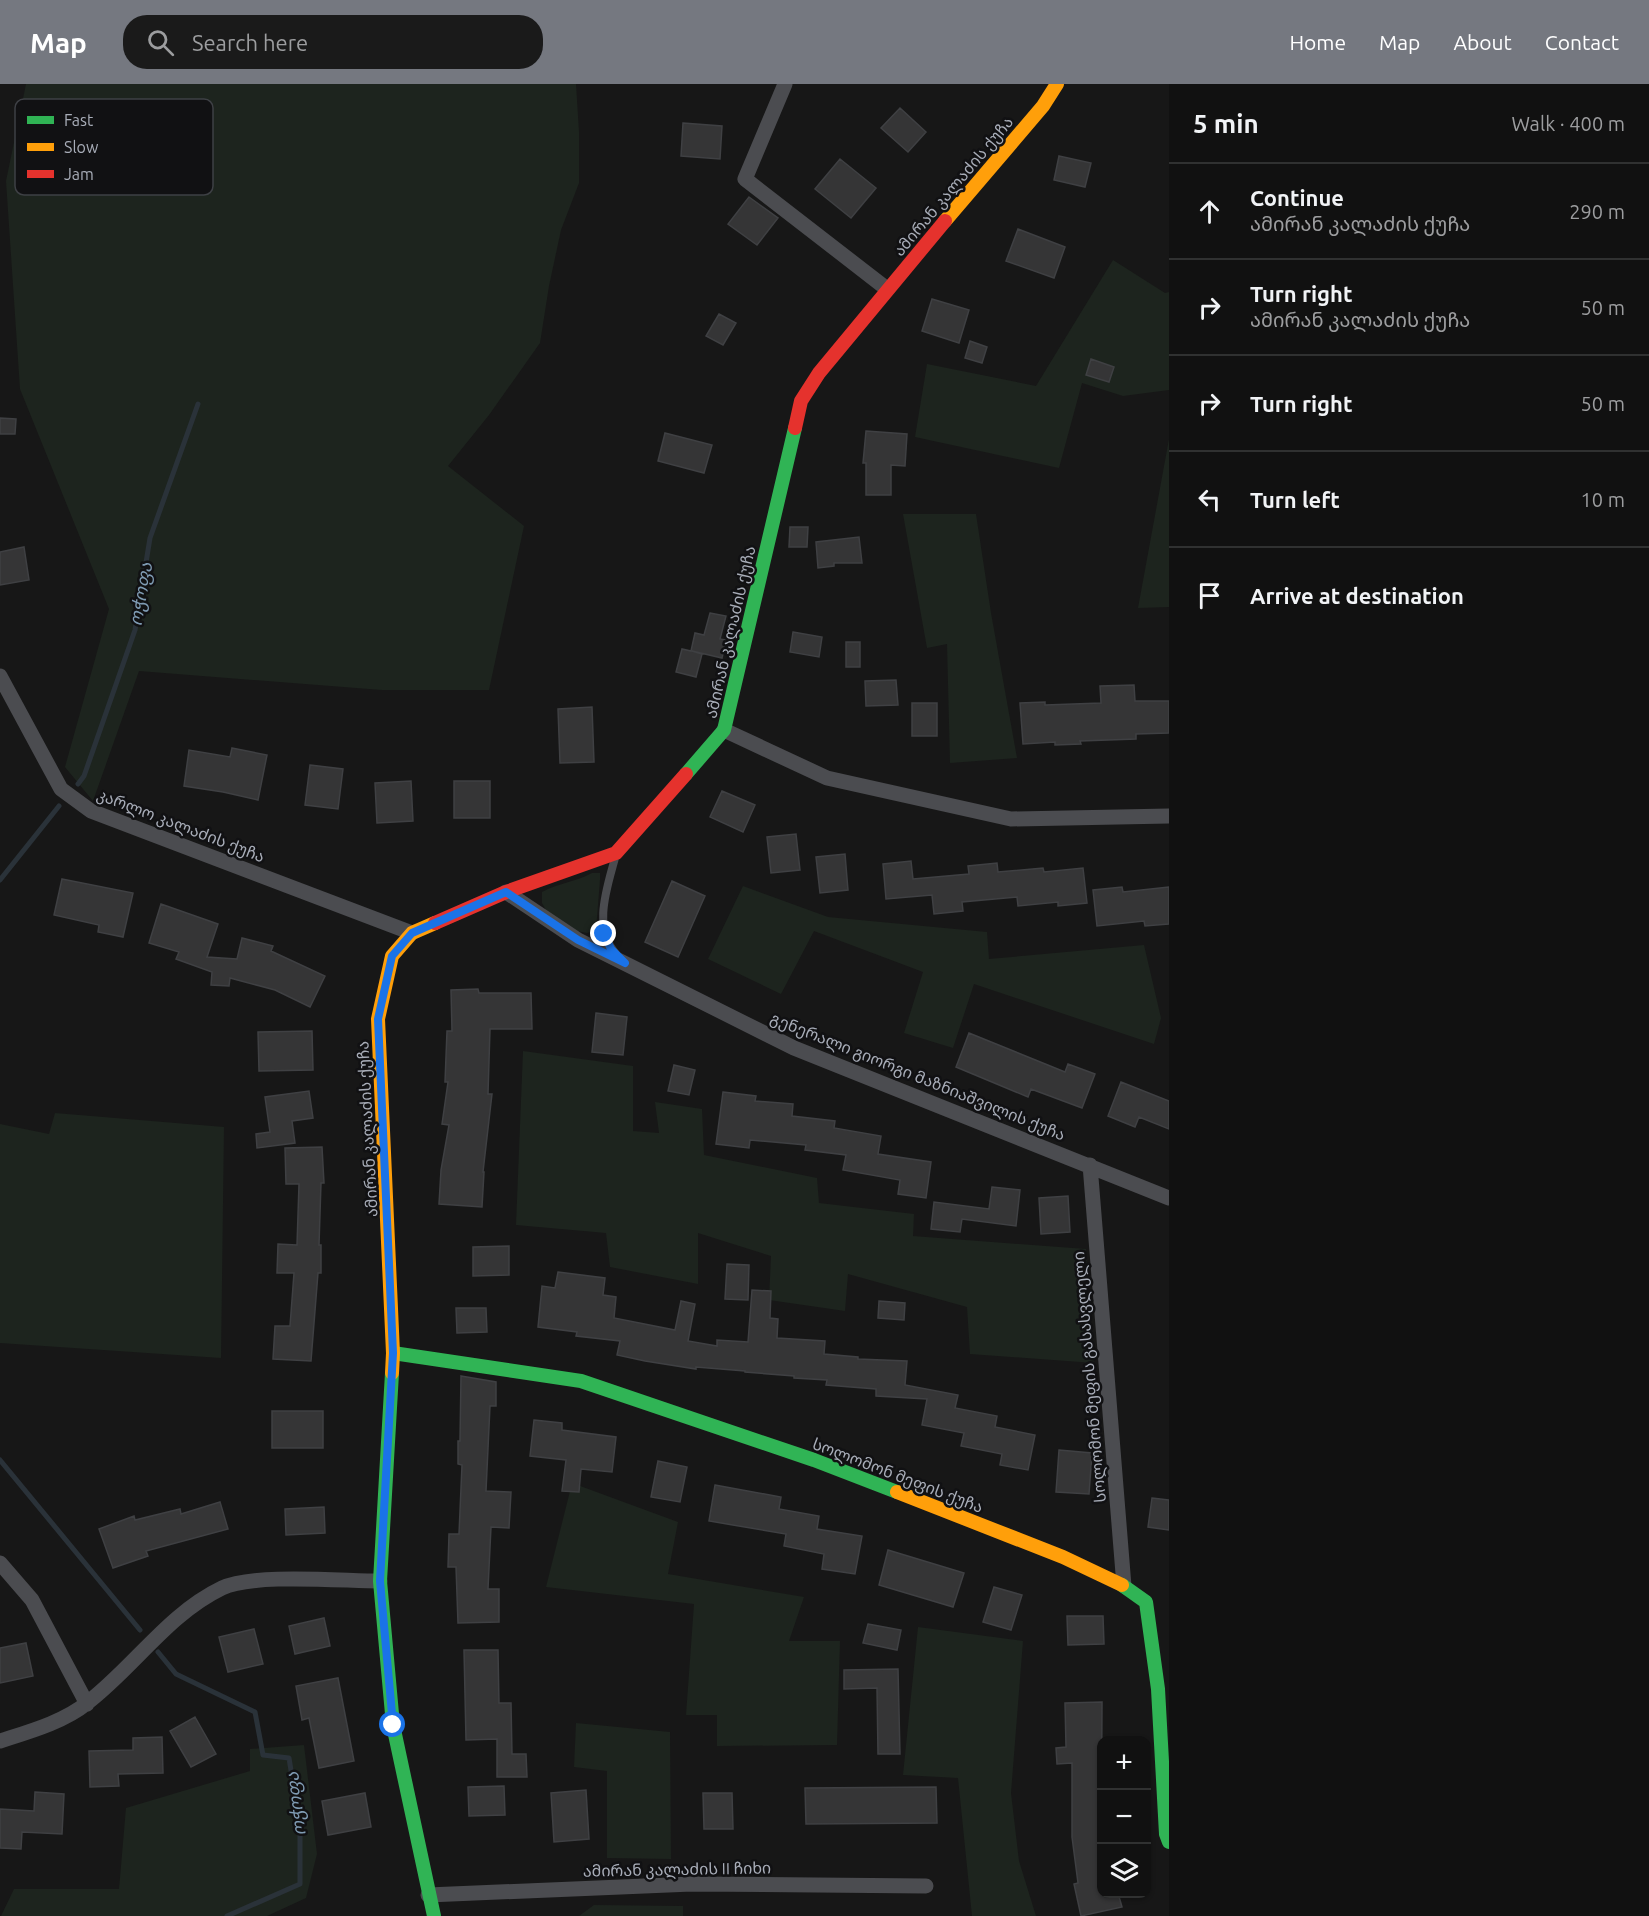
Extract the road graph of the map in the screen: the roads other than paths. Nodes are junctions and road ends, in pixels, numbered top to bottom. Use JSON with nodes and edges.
{"nodes":[{"id":1,"x":785,"y":84,"type":"edge"},
{"id":2,"x":1058,"y":84,"type":"edge"},
{"id":3,"x":887,"y":289,"type":"junction"},
{"id":4,"x":0,"y":676,"type":"edge"},
{"id":5,"x":724,"y":730,"type":"junction"},
{"id":6,"x":1169,"y":816,"type":"edge"},
{"id":7,"x":616,"y":854,"type":"junction"},
{"id":8,"x":506,"y":892,"type":"junction"},
{"id":9,"x":412,"y":933,"type":"junction"},
{"id":10,"x":625,"y":963,"type":"junction"},
{"id":11,"x":1090,"y":1165,"type":"junction"},
{"id":12,"x":1169,"y":1198,"type":"edge"},
{"id":13,"x":393,"y":1353,"type":"junction"},
{"id":14,"x":0,"y":1563,"type":"edge"},
{"id":15,"x":380,"y":1581,"type":"junction"},
{"id":16,"x":1124,"y":1586,"type":"junction"},
{"id":17,"x":87,"y":1704,"type":"junction"},
{"id":18,"x":0,"y":1741,"type":"edge"},
{"id":19,"x":1169,"y":1842,"type":"edge"},
{"id":20,"x":926,"y":1886,"type":"dead end"},
{"id":21,"x":429,"y":1895,"type":"junction"},
{"id":22,"x":434,"y":1916,"type":"edge"}],
"edges":[{"from":1,"to":3,"type":"street"},
{"from":2,"to":3,"type":"street","name":"ამირან კალაძის ქუჩა"},
{"from":3,"to":5,"type":"street","name":"ამირან კალაძის ქუჩა"},
{"from":4,"to":9,"type":"street","name":"კარლო კალაძის ქუჩა"},
{"from":5,"to":6,"type":"street"},
{"from":5,"to":7,"type":"street","name":"ამირან კალაძის ქუჩა"},
{"from":7,"to":8,"type":"street","name":"ამირან კალაძის ქუჩა"},
{"from":7,"to":10,"type":"lane","name":"გენერალი გიორგი მაზნიაშვილის ქუჩა"},
{"from":8,"to":9,"type":"street","name":"ამირან კალაძის ქუჩა"},
{"from":8,"to":10,"type":"street","name":"გენერალი გიორგი მაზნიაშვილის ქუჩა"},
{"from":9,"to":13,"type":"street","name":"ამირან კალაძის ქუჩა"},
{"from":10,"to":11,"type":"street","name":"გენერალი გიორგი მაზნიაშვილის ქუჩა"},
{"from":11,"to":12,"type":"street","name":"გენერალი გიორგი მაზნიაშვილის ქუჩა"},
{"from":11,"to":16,"type":"street","name":"სოლომონ მეფის გასასვლელი"},
{"from":13,"to":15,"type":"street","name":"ამირან კალაძის ქუჩა"},
{"from":13,"to":16,"type":"street","name":"სოლომონ მეფის ქუჩა"},
{"from":14,"to":17,"type":"street"},
{"from":15,"to":17,"type":"street"},
{"from":15,"to":21,"type":"street","name":"ამირან კალაძის ქუჩა"},
{"from":16,"to":19,"type":"street","name":"სოლომონ მეფის ქუჩა"},
{"from":17,"to":18,"type":"street"},
{"from":20,"to":21,"type":"street","name":"ამირან კალაძის II ჩიხი"},
{"from":21,"to":22,"type":"street","name":"ამირან კალაძის ქუჩა"}]}
